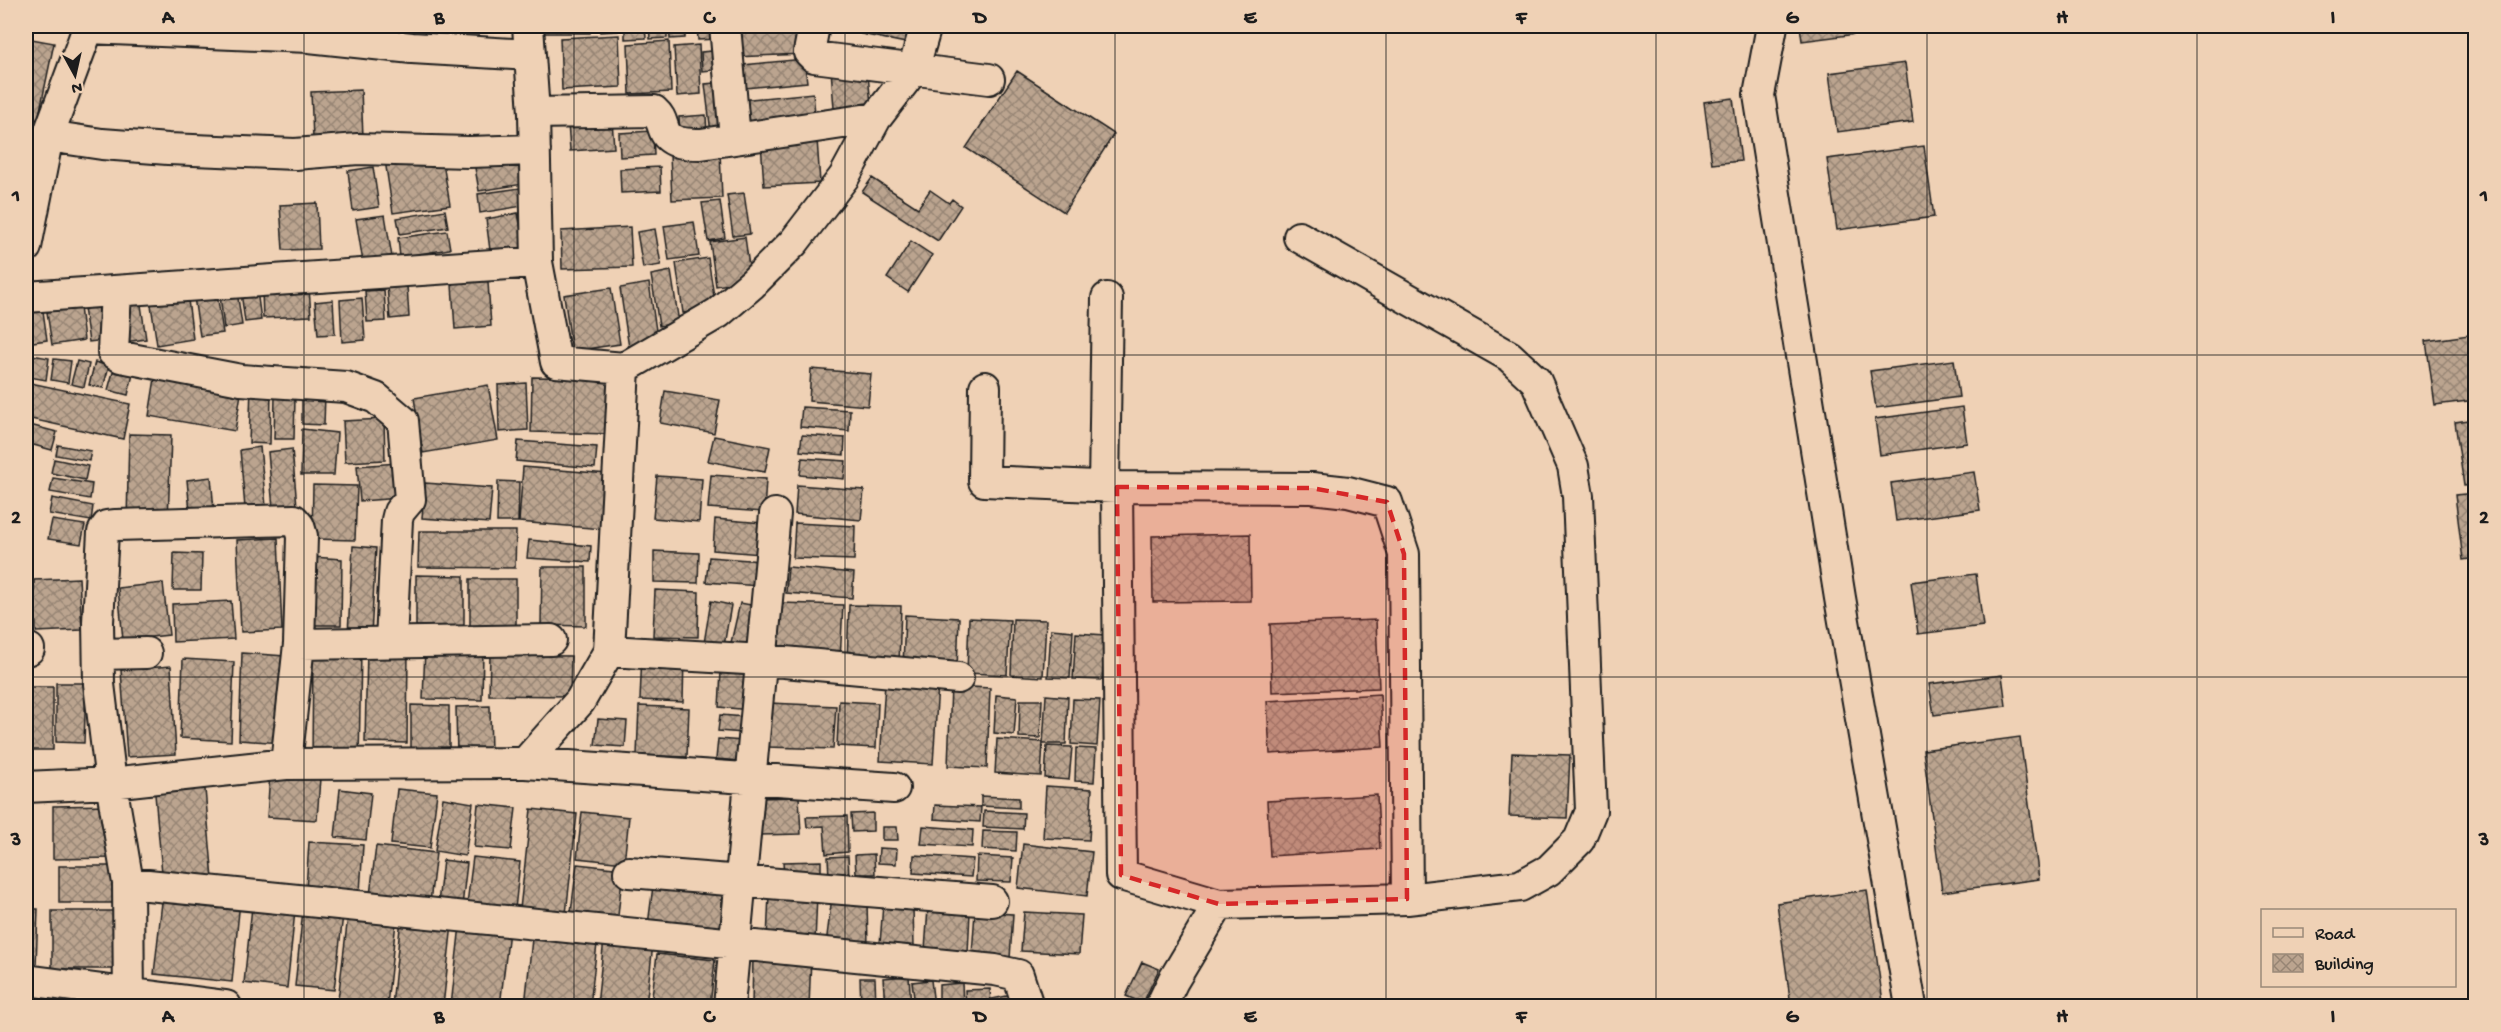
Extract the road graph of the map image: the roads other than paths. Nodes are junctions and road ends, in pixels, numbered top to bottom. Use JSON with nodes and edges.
{"nodes":[{"id":1,"x":528,"y":26,"type":"edge"},
{"id":2,"x":725,"y":26,"type":"edge"},
{"id":3,"x":814,"y":26,"type":"edge"},
{"id":4,"x":926,"y":26,"type":"edge"},
{"id":5,"x":1772,"y":26,"type":"edge"},
{"id":6,"x":89,"y":27,"type":"edge"},
{"id":7,"x":529,"y":55,"type":"junction"},
{"id":8,"x":913,"y":70,"type":"junction"},
{"id":9,"x":990,"y":80,"type":"dead end"},
{"id":10,"x":534,"y":113,"type":"junction"},
{"id":11,"x":876,"y":118,"type":"junction"},
{"id":12,"x":48,"y":136,"type":"junction"},
{"id":13,"x":735,"y":138,"type":"junction"},
{"id":14,"x":535,"y":150,"type":"junction"},
{"id":15,"x":1299,"y":237,"type":"dead end"},
{"id":16,"x":26,"y":247,"type":"edge"},
{"id":17,"x":537,"y":262,"type":"junction"},
{"id":18,"x":116,"y":291,"type":"junction"},
{"id":19,"x":26,"y":297,"type":"edge"},
{"id":20,"x":1107,"y":298,"type":"dead end"},
{"id":21,"x":624,"y":368,"type":"junction"},
{"id":22,"x":985,"y":387,"type":"dead end"},
{"id":23,"x":1111,"y":487,"type":"junction"},
{"id":24,"x":776,"y":514,"type":"dead end"},
{"id":25,"x":551,"y":640,"type":"dead end"},
{"id":26,"x":391,"y":641,"type":"junction"},
{"id":27,"x":299,"y":644,"type":"junction"},
{"id":28,"x":609,"y":651,"type":"junction"},
{"id":29,"x":146,"y":653,"type":"dead end"},
{"id":30,"x":99,"y":654,"type":"junction"},
{"id":31,"x":763,"y":660,"type":"junction"},
{"id":32,"x":957,"y":678,"type":"dead end"},
{"id":33,"x":525,"y":763,"type":"junction"},
{"id":34,"x":286,"y":764,"type":"junction"},
{"id":35,"x":751,"y":778,"type":"junction"},
{"id":36,"x":111,"y":783,"type":"junction"},
{"id":37,"x":26,"y":787,"type":"edge"},
{"id":38,"x":894,"y":788,"type":"dead end"},
{"id":39,"x":629,"y":872,"type":"dead end"},
{"id":40,"x":128,"y":882,"type":"junction"},
{"id":41,"x":739,"y":882,"type":"junction"},
{"id":42,"x":1407,"y":899,"type":"junction"},
{"id":43,"x":992,"y":901,"type":"dead end"},
{"id":44,"x":1219,"y":904,"type":"junction"},
{"id":45,"x":734,"y":943,"type":"junction"},
{"id":46,"x":26,"y":980,"type":"edge"},
{"id":47,"x":129,"y":1000,"type":"edge"},
{"id":48,"x":226,"y":1006,"type":"edge"},
{"id":49,"x":729,"y":1006,"type":"edge"},
{"id":50,"x":1028,"y":1006,"type":"edge"},
{"id":51,"x":1161,"y":1006,"type":"edge"},
{"id":52,"x":1911,"y":1006,"type":"edge"}],
"edges":[{"from":1,"to":7,"type":"street"},
{"from":2,"to":13,"type":"street"},
{"from":3,"to":8,"type":"street"},
{"from":4,"to":8,"type":"street"},
{"from":5,"to":52,"type":"street"},
{"from":6,"to":7,"type":"street"},
{"from":6,"to":12,"type":"street"},
{"from":7,"to":10,"type":"street"},
{"from":8,"to":9,"type":"street"},
{"from":8,"to":11,"type":"street"},
{"from":10,"to":13,"type":"street"},
{"from":10,"to":14,"type":"street"},
{"from":11,"to":13,"type":"street"},
{"from":11,"to":21,"type":"street"},
{"from":12,"to":14,"type":"street"},
{"from":12,"to":16,"type":"street"},
{"from":14,"to":17,"type":"street"},
{"from":15,"to":42,"type":"street"},
{"from":17,"to":18,"type":"street"},
{"from":17,"to":21,"type":"street"},
{"from":18,"to":19,"type":"street"},
{"from":18,"to":26,"type":"street"},
{"from":20,"to":23,"type":"street"},
{"from":21,"to":28,"type":"street"},
{"from":22,"to":23,"type":"street"},
{"from":23,"to":42,"type":"street"},
{"from":23,"to":44,"type":"street"},
{"from":24,"to":31,"type":"street"},
{"from":25,"to":26,"type":"street"},
{"from":26,"to":27,"type":"street"},
{"from":27,"to":30,"type":"street"},
{"from":27,"to":34,"type":"street"},
{"from":28,"to":31,"type":"street"},
{"from":28,"to":33,"type":"street"},
{"from":29,"to":30,"type":"street"},
{"from":30,"to":36,"type":"street"},
{"from":31,"to":32,"type":"street"},
{"from":31,"to":35,"type":"street"},
{"from":33,"to":34,"type":"street"},
{"from":33,"to":35,"type":"street"},
{"from":34,"to":36,"type":"street"},
{"from":35,"to":38,"type":"street"},
{"from":35,"to":41,"type":"street"},
{"from":36,"to":37,"type":"street"},
{"from":36,"to":40,"type":"street"},
{"from":39,"to":41,"type":"street"},
{"from":40,"to":45,"type":"street"},
{"from":40,"to":47,"type":"street"},
{"from":41,"to":43,"type":"street"},
{"from":41,"to":45,"type":"street"},
{"from":42,"to":44,"type":"street"},
{"from":44,"to":51,"type":"street"},
{"from":45,"to":49,"type":"street"},
{"from":45,"to":50,"type":"street"},
{"from":46,"to":47,"type":"street"},
{"from":47,"to":48,"type":"street"}]}
